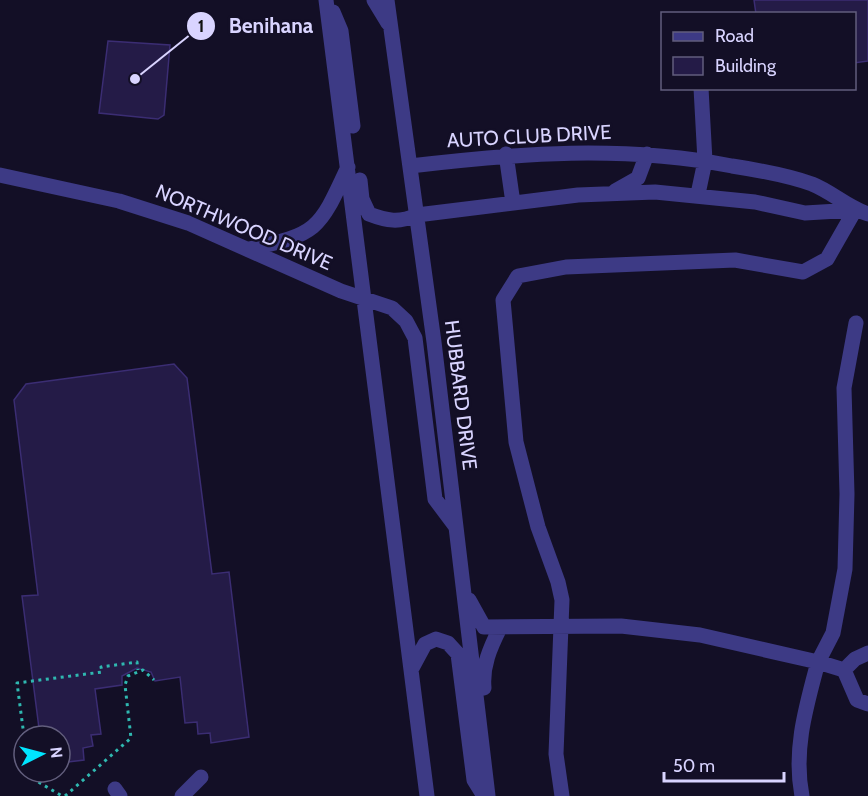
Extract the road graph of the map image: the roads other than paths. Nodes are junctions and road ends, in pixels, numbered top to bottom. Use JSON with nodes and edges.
{"nodes":[{"id":1,"x":327,"y":0,"type":"edge"},
{"id":2,"x":374,"y":0,"type":"edge"},
{"id":3,"x":387,"y":0,"type":"edge"},
{"id":4,"x":391,"y":28,"type":"junction"},
{"id":5,"x":701,"y":90,"type":"edge"},
{"id":6,"x":506,"y":154,"type":"junction"},
{"id":7,"x":648,"y":154,"type":"junction"},
{"id":8,"x":705,"y":161,"type":"junction"},
{"id":9,"x":410,"y":166,"type":"junction"},
{"id":10,"x":348,"y":167,"type":"junction"},
{"id":11,"x":0,"y":175,"type":"edge"},
{"id":12,"x":613,"y":192,"type":"junction"},
{"id":13,"x":698,"y":194,"type":"junction"},
{"id":14,"x":513,"y":203,"type":"junction"},
{"id":15,"x":862,"y":212,"type":"edge"},
{"id":16,"x":417,"y":215,"type":"junction"},
{"id":17,"x":249,"y":249,"type":"junction"},
{"id":18,"x":364,"y":299,"type":"junction"},
{"id":19,"x":856,"y":323,"type":"dead end"},
{"id":20,"x":457,"y":529,"type":"junction"},
{"id":21,"x":465,"y":592,"type":"junction"},
{"id":22,"x":500,"y":628,"type":"junction"},
{"id":23,"x":561,"y":628,"type":"junction"},
{"id":24,"x":868,"y":653,"type":"edge"},
{"id":25,"x":818,"y":662,"type":"junction"},
{"id":26,"x":411,"y":670,"type":"junction"},
{"id":27,"x":844,"y":670,"type":"junction"},
{"id":28,"x":868,"y":704,"type":"edge"},
{"id":29,"x":424,"y":766,"type":"junction"},
{"id":30,"x":201,"y":777,"type":"dead end"},
{"id":31,"x":182,"y":796,"type":"edge"},
{"id":32,"x":427,"y":796,"type":"edge"},
{"id":33,"x":438,"y":796,"type":"edge"},
{"id":34,"x":486,"y":796,"type":"edge"},
{"id":35,"x":498,"y":796,"type":"edge"},
{"id":36,"x":562,"y":796,"type":"edge"},
{"id":37,"x":802,"y":796,"type":"edge"}],
"edges":[{"from":1,"to":10,"type":"street"},
{"from":1,"to":16,"type":"street"},
{"from":2,"to":4,"type":"street"},
{"from":3,"to":4,"type":"street","name":"HUBBARD DRIVE"},
{"from":4,"to":9,"type":"street","name":"HUBBARD DRIVE"},
{"from":5,"to":8,"type":"street"},
{"from":6,"to":7,"type":"street","name":"AUTO CLUB DRIVE"},
{"from":6,"to":9,"type":"street","name":"AUTO CLUB DRIVE"},
{"from":6,"to":14,"type":"street"},
{"from":7,"to":8,"type":"street","name":"AUTO CLUB DRIVE"},
{"from":7,"to":12,"type":"street"},
{"from":8,"to":13,"type":"street"},
{"from":8,"to":15,"type":"street","name":"AUTO CLUB DRIVE"},
{"from":9,"to":16,"type":"street","name":"HUBBARD DRIVE"},
{"from":10,"to":17,"type":"street"},
{"from":10,"to":18,"type":"street"},
{"from":11,"to":17,"type":"street","name":"NORTHWOOD DRIVE"},
{"from":12,"to":13,"type":"street"},
{"from":12,"to":14,"type":"street"},
{"from":13,"to":15,"type":"street"},
{"from":14,"to":16,"type":"street"},
{"from":15,"to":23,"type":"street"},
{"from":16,"to":20,"type":"street","name":"HUBBARD DRIVE"},
{"from":17,"to":18,"type":"street","name":"NORTHWOOD DRIVE"},
{"from":18,"to":20,"type":"street","name":"NORTHWOOD DRIVE"},
{"from":18,"to":26,"type":"street"},
{"from":19,"to":25,"type":"street"},
{"from":20,"to":21,"type":"street","name":"HUBBARD DRIVE"},
{"from":21,"to":22,"type":"street"},
{"from":21,"to":34,"type":"street","name":"HUBBARD DRIVE"},
{"from":22,"to":23,"type":"street"},
{"from":22,"to":35,"type":"street"},
{"from":23,"to":25,"type":"street"},
{"from":23,"to":36,"type":"street"},
{"from":24,"to":27,"type":"street"},
{"from":25,"to":27,"type":"street"},
{"from":25,"to":37,"type":"street"},
{"from":26,"to":29,"type":"street"},
{"from":26,"to":34,"type":"street"},
{"from":27,"to":28,"type":"street"},
{"from":29,"to":32,"type":"street"},
{"from":29,"to":33,"type":"street"},
{"from":30,"to":31,"type":"street"}]}
